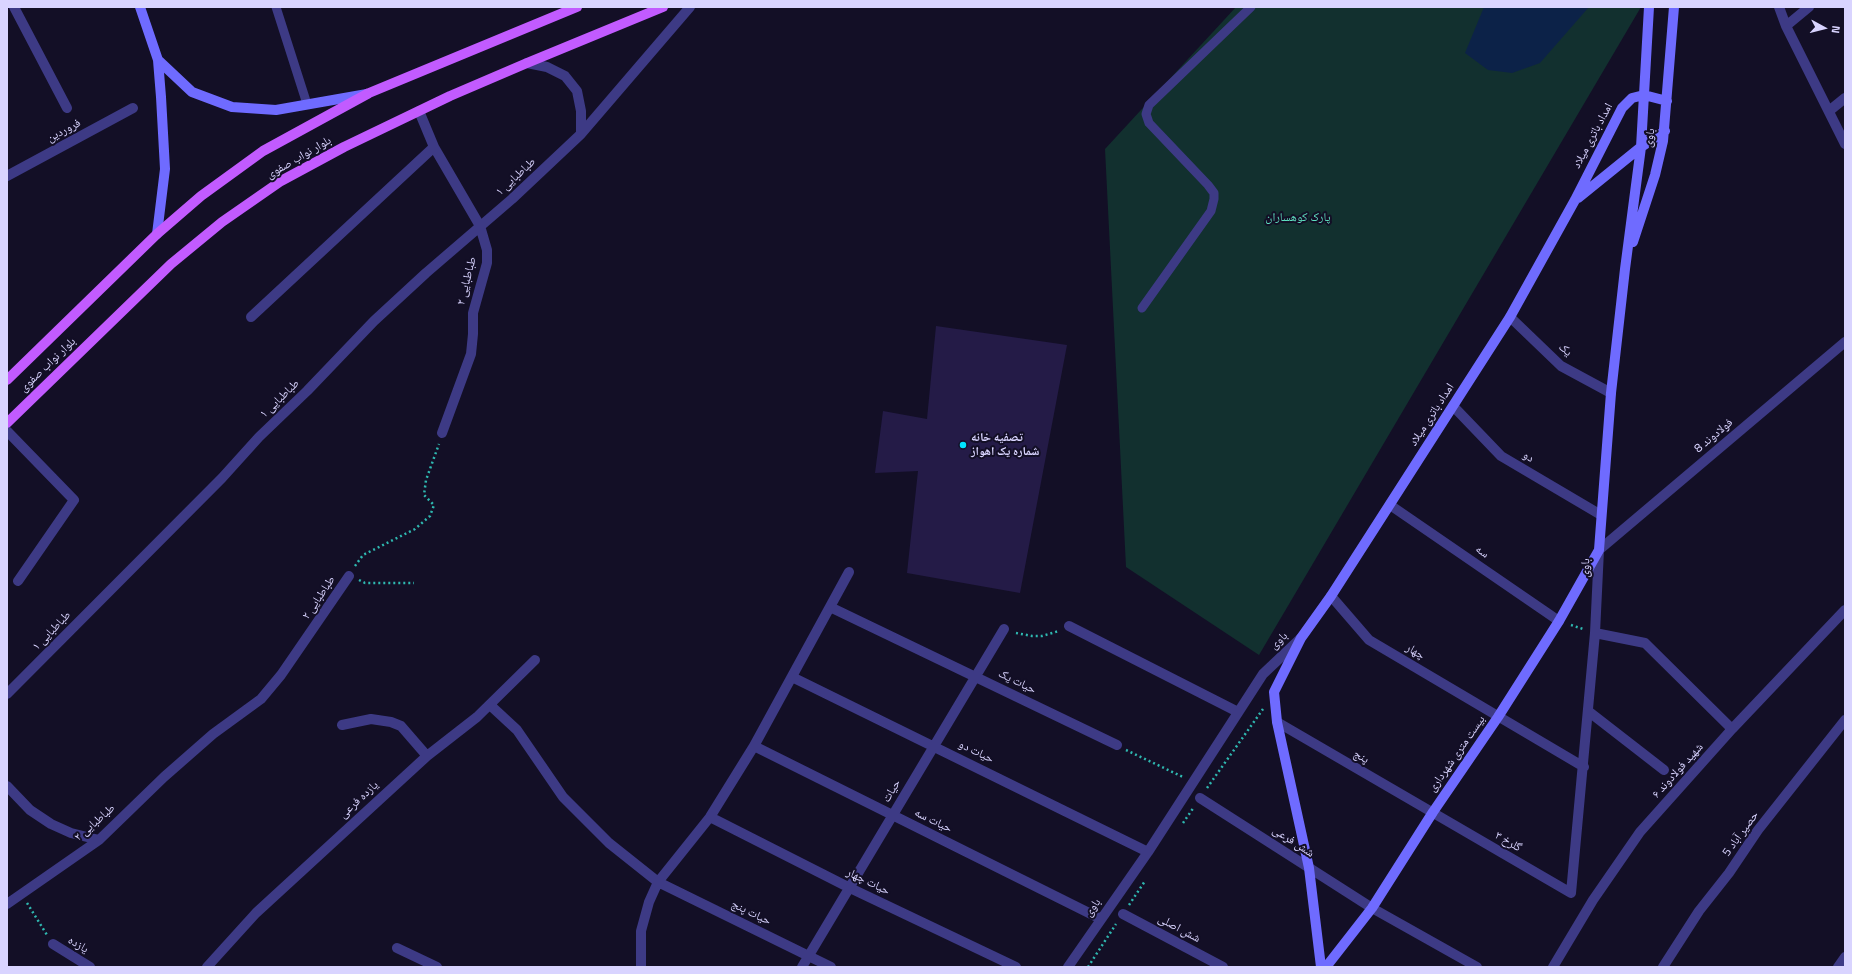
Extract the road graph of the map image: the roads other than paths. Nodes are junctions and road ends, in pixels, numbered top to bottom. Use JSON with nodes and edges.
{"nodes":[{"id":1,"x":14,"y":7,"type":"edge"},
{"id":2,"x":140,"y":7,"type":"edge"},
{"id":3,"x":276,"y":7,"type":"edge"},
{"id":4,"x":576,"y":7,"type":"edge"},
{"id":5,"x":663,"y":7,"type":"edge"},
{"id":6,"x":690,"y":7,"type":"edge"},
{"id":7,"x":1251,"y":7,"type":"edge"},
{"id":8,"x":1649,"y":7,"type":"edge"},
{"id":9,"x":1674,"y":7,"type":"edge"},
{"id":10,"x":1779,"y":7,"type":"edge"},
{"id":11,"x":1809,"y":7,"type":"edge"},
{"id":12,"x":1786,"y":26,"type":"junction"},
{"id":13,"x":158,"y":60,"type":"junction"},
{"id":14,"x":527,"y":63,"type":"junction"},
{"id":15,"x":369,"y":93,"type":"junction"},
{"id":16,"x":1644,"y":95,"type":"junction"},
{"id":17,"x":1845,"y":98,"type":"edge"},
{"id":18,"x":1667,"y":101,"type":"junction"},
{"id":19,"x":307,"y":104,"type":"junction"},
{"id":20,"x":67,"y":108,"type":"dead end"},
{"id":21,"x":133,"y":108,"type":"dead end"},
{"id":22,"x":419,"y":111,"type":"junction"},
{"id":23,"x":1829,"y":111,"type":"junction"},
{"id":24,"x":1665,"y":131,"type":"junction"},
{"id":25,"x":581,"y":134,"type":"junction"},
{"id":26,"x":1845,"y":144,"type":"edge"},
{"id":27,"x":434,"y":147,"type":"junction"},
{"id":28,"x":1641,"y":147,"type":"junction"},
{"id":29,"x":7,"y":176,"type":"edge"},
{"id":30,"x":1575,"y":200,"type":"junction"},
{"id":31,"x":480,"y":226,"type":"junction"},
{"id":32,"x":157,"y":234,"type":"junction"},
{"id":33,"x":1625,"y":269,"type":"junction"},
{"id":34,"x":1142,"y":308,"type":"dead end"},
{"id":35,"x":251,"y":317,"type":"dead end"},
{"id":36,"x":1510,"y":317,"type":"junction"},
{"id":37,"x":1845,"y":342,"type":"edge"},
{"id":38,"x":7,"y":380,"type":"edge"},
{"id":39,"x":1611,"y":393,"type":"junction"},
{"id":40,"x":1453,"y":406,"type":"junction"},
{"id":41,"x":7,"y":423,"type":"edge"},
{"id":42,"x":7,"y":431,"type":"edge"},
{"id":43,"x":442,"y":433,"type":"road end"},
{"id":44,"x":1390,"y":505,"type":"junction"},
{"id":45,"x":1601,"y":515,"type":"junction"},
{"id":46,"x":1600,"y":550,"type":"junction"},
{"id":47,"x":849,"y":572,"type":"dead end"},
{"id":48,"x":349,"y":576,"type":"road end"},
{"id":49,"x":18,"y":581,"type":"dead end"},
{"id":50,"x":1331,"y":596,"type":"junction"},
{"id":51,"x":830,"y":607,"type":"junction"},
{"id":52,"x":1845,"y":610,"type":"edge"},
{"id":53,"x":1559,"y":622,"type":"junction"},
{"id":54,"x":1069,"y":626,"type":"road end"},
{"id":55,"x":1004,"y":629,"type":"road end"},
{"id":56,"x":1595,"y":633,"type":"junction"},
{"id":57,"x":1301,"y":638,"type":"junction"},
{"id":58,"x":534,"y":660,"type":"dead end"},
{"id":59,"x":792,"y":677,"type":"junction"},
{"id":60,"x":975,"y":677,"type":"junction"},
{"id":61,"x":7,"y":694,"type":"edge"},
{"id":62,"x":490,"y":705,"type":"junction"},
{"id":63,"x":1588,"y":711,"type":"junction"},
{"id":64,"x":1238,"y":712,"type":"junction"},
{"id":65,"x":1498,"y":717,"type":"junction"},
{"id":66,"x":1845,"y":720,"type":"edge"},
{"id":67,"x":1277,"y":722,"type":"junction"},
{"id":68,"x":342,"y":725,"type":"dead end"},
{"id":69,"x":1732,"y":729,"type":"junction"},
{"id":70,"x":1117,"y":745,"type":"road end"},
{"id":71,"x":754,"y":746,"type":"junction"},
{"id":72,"x":934,"y":746,"type":"junction"},
{"id":73,"x":427,"y":756,"type":"junction"},
{"id":74,"x":1584,"y":767,"type":"junction"},
{"id":75,"x":1664,"y":770,"type":"dead end"},
{"id":76,"x":7,"y":786,"type":"edge"},
{"id":77,"x":1200,"y":798,"type":"road end"},
{"id":78,"x":1433,"y":812,"type":"junction"},
{"id":79,"x":893,"y":816,"type":"junction"},
{"id":80,"x":710,"y":817,"type":"junction"},
{"id":81,"x":98,"y":840,"type":"junction"},
{"id":82,"x":1148,"y":852,"type":"junction"},
{"id":83,"x":1309,"y":868,"type":"junction"},
{"id":84,"x":658,"y":882,"type":"junction"},
{"id":85,"x":850,"y":888,"type":"junction"},
{"id":86,"x":1571,"y":893,"type":"joint"},
{"id":87,"x":7,"y":904,"type":"edge"},
{"id":88,"x":1372,"y":908,"type":"junction"},
{"id":89,"x":1123,"y":914,"type":"road end"},
{"id":90,"x":1101,"y":920,"type":"junction"},
{"id":91,"x":52,"y":944,"type":"road end"},
{"id":92,"x":397,"y":948,"type":"dead end"},
{"id":93,"x":809,"y":956,"type":"junction"},
{"id":94,"x":1845,"y":957,"type":"edge"},
{"id":95,"x":90,"y":967,"type":"edge"},
{"id":96,"x":207,"y":967,"type":"edge"},
{"id":97,"x":437,"y":967,"type":"edge"},
{"id":98,"x":641,"y":967,"type":"edge"},
{"id":99,"x":802,"y":967,"type":"edge"},
{"id":100,"x":832,"y":967,"type":"edge"},
{"id":101,"x":1016,"y":967,"type":"edge"},
{"id":102,"x":1068,"y":967,"type":"edge"},
{"id":103,"x":1222,"y":967,"type":"edge"},
{"id":104,"x":1321,"y":967,"type":"edge"},
{"id":105,"x":1326,"y":967,"type":"edge"},
{"id":106,"x":1477,"y":967,"type":"edge"},
{"id":107,"x":1553,"y":967,"type":"edge"},
{"id":108,"x":1664,"y":967,"type":"edge"},
{"id":109,"x":1838,"y":967,"type":"edge"}],
"edges":[{"from":1,"to":20,"type":"street"},
{"from":2,"to":13,"type":"street"},
{"from":3,"to":19,"type":"lane"},
{"from":4,"to":15,"type":"main road","name":"بلوار نواب صفوی"},
{"from":5,"to":14,"type":"main road","name":"بلوار نواب صفوی"},
{"from":6,"to":25,"type":"street","name":"طباطبایی ۱"},
{"from":7,"to":34,"type":"lane"},
{"from":8,"to":16,"type":"street","name":"باوی"},
{"from":9,"to":18,"type":"street","name":"باوی"},
{"from":10,"to":12,"type":"street"},
{"from":11,"to":12,"type":"street"},
{"from":12,"to":23,"type":"street"},
{"from":13,"to":19,"type":"street"},
{"from":13,"to":32,"type":"street"},
{"from":14,"to":22,"type":"main road","name":"بلوار نواب صفوی"},
{"from":14,"to":25,"type":"street"},
{"from":15,"to":19,"type":"street"},
{"from":15,"to":32,"type":"main road","name":"بلوار نواب صفوی"},
{"from":16,"to":18,"type":"street"},
{"from":16,"to":28,"type":"street","name":"باوی"},
{"from":16,"to":30,"type":"street","name":"امداد باتری میلاد"},
{"from":17,"to":23,"type":"street"},
{"from":18,"to":24,"type":"street","name":"باوی"},
{"from":21,"to":29,"type":"street","name":"فروردین"},
{"from":22,"to":27,"type":"street","name":"طباطبایی ۲"},
{"from":22,"to":41,"type":"main road","name":"بلوار نواب صفوی"},
{"from":23,"to":26,"type":"street"},
{"from":24,"to":28,"type":"street","name":"امداد باتری میلاد"},
{"from":24,"to":33,"type":"street","name":"باوی"},
{"from":25,"to":31,"type":"street","name":"طباطبایی ۱"},
{"from":27,"to":31,"type":"street","name":"طباطبایی ۲"},
{"from":27,"to":35,"type":"street"},
{"from":28,"to":30,"type":"street","name":"امداد باتری میلاد"},
{"from":28,"to":33,"type":"street","name":"باوی"},
{"from":30,"to":36,"type":"street","name":"امداد باتری میلاد"},
{"from":31,"to":43,"type":"street","name":"طباطبایی ۲"},
{"from":31,"to":61,"type":"street","name":"طباطبایی ۱"},
{"from":32,"to":38,"type":"main road","name":"بلوار نواب صفوی"},
{"from":33,"to":39,"type":"street","name":"باوی"},
{"from":36,"to":39,"type":"street","name":"یک"},
{"from":36,"to":40,"type":"street","name":"امداد باتری میلاد"},
{"from":37,"to":46,"type":"street","name":"فولادوند 8"},
{"from":39,"to":45,"type":"street","name":"باوی"},
{"from":40,"to":44,"type":"street","name":"امداد باتری میلاد"},
{"from":40,"to":45,"type":"street","name":"دو"},
{"from":42,"to":49,"type":"street"},
{"from":44,"to":50,"type":"street","name":"امداد باتری میلاد"},
{"from":44,"to":53,"type":"street","name":"سه"},
{"from":45,"to":46,"type":"street","name":"باوی"},
{"from":46,"to":53,"type":"street","name":"بیست متری شهرداری"},
{"from":46,"to":56,"type":"street","name":"باوی"},
{"from":47,"to":51,"type":"street"},
{"from":48,"to":81,"type":"street","name":"طباطبایی ۲"},
{"from":50,"to":57,"type":"street","name":"امداد باتری میلاد"},
{"from":50,"to":65,"type":"street","name":"چهار"},
{"from":51,"to":59,"type":"street"},
{"from":51,"to":60,"type":"street","name":"حیات یک"},
{"from":52,"to":69,"type":"street","name":"شهید فولادوند ۶"},
{"from":53,"to":65,"type":"street","name":"بیست متری شهرداری"},
{"from":54,"to":64,"type":"street"},
{"from":55,"to":60,"type":"street","name":"حیات"},
{"from":56,"to":63,"type":"street","name":"باوی"},
{"from":56,"to":69,"type":"street"},
{"from":57,"to":64,"type":"street","name":"باوی"},
{"from":57,"to":67,"type":"street","name":"باوی"},
{"from":58,"to":62,"type":"street","name":"یازده فرعی"},
{"from":59,"to":71,"type":"street"},
{"from":59,"to":72,"type":"street","name":"حیات دو"},
{"from":60,"to":70,"type":"street","name":"حیات یک"},
{"from":60,"to":72,"type":"street","name":"حیات"},
{"from":62,"to":73,"type":"street","name":"یازده فرعی"},
{"from":62,"to":84,"type":"street","name":"حیات پنج"},
{"from":63,"to":74,"type":"street","name":"باوی"},
{"from":63,"to":75,"type":"street"},
{"from":64,"to":82,"type":"street","name":"باوی"},
{"from":65,"to":74,"type":"street","name":"چهار"},
{"from":65,"to":78,"type":"street","name":"بیست متری شهرداری"},
{"from":66,"to":108,"type":"street","name":"حصیر آباد 5"},
{"from":67,"to":78,"type":"street","name":"پنج"},
{"from":67,"to":83,"type":"street"},
{"from":68,"to":73,"type":"street"},
{"from":69,"to":107,"type":"street","name":"شهید فولادوند ۶"},
{"from":71,"to":79,"type":"street","name":"حیات سه"},
{"from":71,"to":80,"type":"street"},
{"from":72,"to":79,"type":"street","name":"حیات"},
{"from":72,"to":82,"type":"street","name":"حیات دو"},
{"from":73,"to":96,"type":"street","name":"یازده فرعی"},
{"from":74,"to":86,"type":"street","name":"باوی"},
{"from":76,"to":81,"type":"street"},
{"from":77,"to":83,"type":"street","name":"شش فرعی"},
{"from":78,"to":86,"type":"street","name":"گلرخ ۳"},
{"from":78,"to":88,"type":"street","name":"بیست متری شهرداری"},
{"from":79,"to":85,"type":"street","name":"حیات"},
{"from":79,"to":90,"type":"street","name":"حیات سه"},
{"from":80,"to":84,"type":"street"},
{"from":80,"to":85,"type":"street","name":"حیات چهار"},
{"from":81,"to":87,"type":"street","name":"طباطبایی ۲"},
{"from":82,"to":90,"type":"street","name":"باوی"},
{"from":83,"to":88,"type":"street","name":"شش فرعی"},
{"from":83,"to":104,"type":"street"},
{"from":84,"to":93,"type":"street","name":"حیات پنج"},
{"from":84,"to":98,"type":"street"},
{"from":85,"to":93,"type":"street","name":"حیات"},
{"from":85,"to":101,"type":"street","name":"حیات چهار"},
{"from":88,"to":105,"type":"street","name":"بیست متری شهرداری"},
{"from":88,"to":106,"type":"street","name":"شش فرعی"},
{"from":89,"to":103,"type":"street","name":"شش اصلی"},
{"from":90,"to":102,"type":"street","name":"باوی"},
{"from":91,"to":95,"type":"street","name":"یازده"},
{"from":92,"to":97,"type":"street"},
{"from":93,"to":99,"type":"street","name":"حیات"},
{"from":93,"to":100,"type":"street","name":"حیات پنج"},
{"from":94,"to":109,"type":"street"}]}
